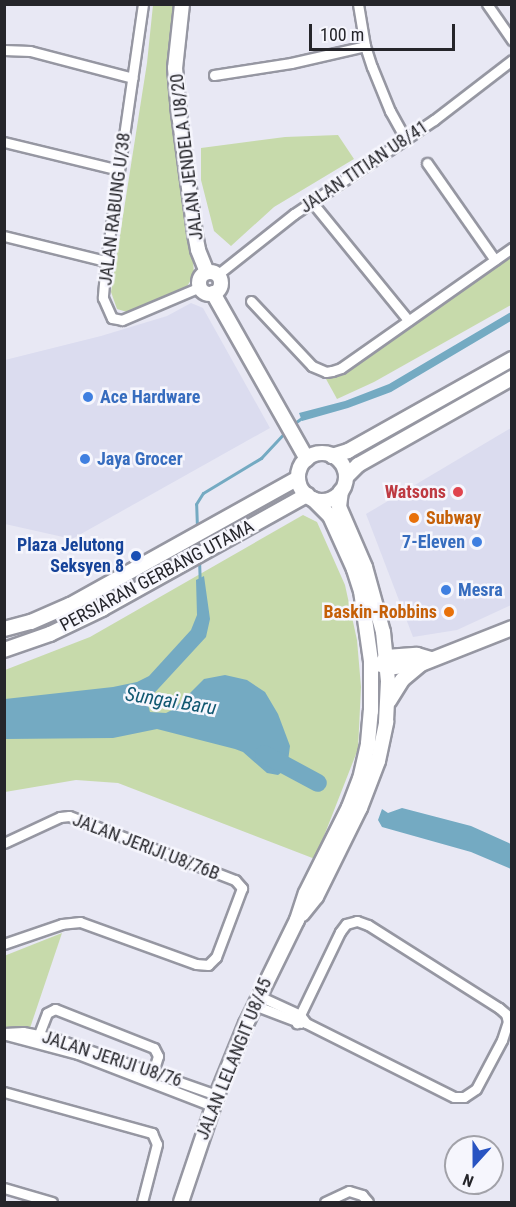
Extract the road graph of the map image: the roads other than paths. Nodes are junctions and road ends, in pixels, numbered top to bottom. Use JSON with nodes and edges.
{"nodes":[{"id":1,"x":143,"y":4,"type":"edge"},
{"id":2,"x":182,"y":4,"type":"edge"},
{"id":3,"x":358,"y":4,"type":"edge"},
{"id":4,"x":487,"y":4,"type":"edge"},
{"id":5,"x":512,"y":40,"type":"edge"},
{"id":6,"x":365,"y":46,"type":"junction"},
{"id":7,"x":4,"y":50,"type":"edge"},
{"id":8,"x":512,"y":60,"type":"edge"},
{"id":9,"x":214,"y":75,"type":"dead end"},
{"id":10,"x":133,"y":78,"type":"junction"},
{"id":11,"x":406,"y":140,"type":"junction"},
{"id":12,"x":4,"y":142,"type":"edge"},
{"id":13,"x":427,"y":163,"type":"dead end"},
{"id":14,"x":119,"y":170,"type":"junction"},
{"id":15,"x":311,"y":201,"type":"junction"},
{"id":16,"x":4,"y":236,"type":"edge"},
{"id":17,"x":512,"y":248,"type":"edge"},
{"id":18,"x":495,"y":260,"type":"junction"},
{"id":19,"x":106,"y":261,"type":"junction"},
{"id":20,"x":212,"y":273,"type":"junction"},
{"id":21,"x":200,"y":287,"type":"junction"},
{"id":22,"x":213,"y":293,"type":"junction"},
{"id":23,"x":251,"y":301,"type":"dead end"},
{"id":24,"x":408,"y":320,"type":"junction"},
{"id":25,"x":512,"y":359,"type":"edge"},
{"id":26,"x":512,"y":378,"type":"edge"},
{"id":27,"x":333,"y":456,"type":"junction"},
{"id":28,"x":306,"y":459,"type":"junction"},
{"id":29,"x":346,"y":477,"type":"junction"},
{"id":30,"x":298,"y":478,"type":"junction"},
{"id":31,"x":341,"y":491,"type":"junction"},
{"id":32,"x":310,"y":497,"type":"junction"},
{"id":33,"x":512,"y":628,"type":"edge"},
{"id":34,"x":4,"y":629,"type":"edge"},
{"id":35,"x":383,"y":632,"type":"junction"},
{"id":36,"x":370,"y":646,"type":"junction"},
{"id":37,"x":4,"y":650,"type":"edge"},
{"id":38,"x":423,"y":659,"type":"junction"},
{"id":39,"x":385,"y":663,"type":"junction"},
{"id":40,"x":372,"y":683,"type":"junction"},
{"id":41,"x":387,"y":706,"type":"junction"},
{"id":42,"x":371,"y":759,"type":"junction"},
{"id":43,"x":4,"y":843,"type":"edge"},
{"id":44,"x":4,"y":944,"type":"edge"},
{"id":45,"x":256,"y":1000,"type":"junction"},
{"id":46,"x":301,"y":1020,"type":"junction"},
{"id":47,"x":4,"y":1034,"type":"edge"},
{"id":48,"x":39,"y":1034,"type":"junction"},
{"id":49,"x":153,"y":1072,"type":"junction"},
{"id":50,"x":4,"y":1092,"type":"edge"},
{"id":51,"x":215,"y":1100,"type":"junction"},
{"id":52,"x":4,"y":1188,"type":"edge"},
{"id":53,"x":52,"y":1203,"type":"edge"},
{"id":54,"x":142,"y":1203,"type":"edge"},
{"id":55,"x":181,"y":1203,"type":"edge"},
{"id":56,"x":325,"y":1203,"type":"edge"},
{"id":57,"x":368,"y":1203,"type":"edge"}],
"edges":[{"from":1,"to":10,"type":"street","name":"JALAN RABUNG U/38"},
{"from":2,"to":20,"type":"street","name":"JALAN JENDELA U8/20"},
{"from":3,"to":6,"type":"street"},
{"from":4,"to":5,"type":"street"},
{"from":6,"to":9,"type":"street"},
{"from":6,"to":11,"type":"street"},
{"from":7,"to":10,"type":"street"},
{"from":8,"to":11,"type":"street","name":"JALAN TITIAN U8/41"},
{"from":10,"to":14,"type":"street","name":"JALAN RABUNG U/38"},
{"from":11,"to":15,"type":"street","name":"JALAN TITIAN U8/41"},
{"from":12,"to":14,"type":"street"},
{"from":13,"to":18,"type":"street"},
{"from":14,"to":19,"type":"street","name":"JALAN RABUNG U/38"},
{"from":15,"to":20,"type":"street","name":"JALAN TITIAN U8/41"},
{"from":15,"to":24,"type":"street"},
{"from":16,"to":19,"type":"street"},
{"from":17,"to":18,"type":"street"},
{"from":18,"to":24,"type":"street"},
{"from":19,"to":21,"type":"street","name":"JALAN RABUNG U/38"},
{"from":20,"to":21,"type":"street"},
{"from":20,"to":22,"type":"street"},
{"from":21,"to":22,"type":"street"},
{"from":22,"to":28,"type":"street"},
{"from":23,"to":24,"type":"street"},
{"from":25,"to":27,"type":"street"},
{"from":26,"to":29,"type":"street"},
{"from":27,"to":28,"type":"street"},
{"from":27,"to":29,"type":"street"},
{"from":28,"to":30,"type":"street"},
{"from":29,"to":31,"type":"street"},
{"from":30,"to":32,"type":"street"},
{"from":30,"to":34,"type":"street","name":"PERSIARAN GERBANG UTAMA"},
{"from":31,"to":32,"type":"street"},
{"from":31,"to":35,"type":"street","name":"JALAN LELANGIT U8/45"},
{"from":32,"to":36,"type":"street","name":"JALAN LELANGIT U8/45"},
{"from":32,"to":37,"type":"street","name":"PERSIARAN GERBANG UTAMA"},
{"from":33,"to":38,"type":"street"},
{"from":35,"to":38,"type":"street"},
{"from":35,"to":39,"type":"street","name":"JALAN LELANGIT U8/45"},
{"from":36,"to":39,"type":"street"},
{"from":36,"to":40,"type":"street","name":"JALAN LELANGIT U8/45"},
{"from":38,"to":39,"type":"street"},
{"from":38,"to":41,"type":"street"},
{"from":39,"to":40,"type":"street"},
{"from":39,"to":41,"type":"street","name":"JALAN LELANGIT U8/45"},
{"from":40,"to":42,"type":"street","name":"JALAN LELANGIT U8/45"},
{"from":41,"to":42,"type":"street","name":"JALAN LELANGIT U8/45"},
{"from":42,"to":45,"type":"street","name":"JALAN LELANGIT U8/45"},
{"from":43,"to":44,"type":"street","name":"JALAN JERIJI U8/76B"},
{"from":45,"to":46,"type":"street"},
{"from":45,"to":51,"type":"street","name":"JALAN LELANGIT U8/45"},
{"from":46,"to":46,"type":"street"},
{"from":47,"to":48,"type":"street","name":"JALAN JERIJI U8/76"},
{"from":47,"to":51,"type":"street","name":"JALAN JERIJI U8/76"},
{"from":48,"to":49,"type":"street","name":"JALAN JERIJI U8/76"},
{"from":48,"to":49,"type":"street"},
{"from":49,"to":51,"type":"street","name":"JALAN JERIJI U8/76"},
{"from":50,"to":54,"type":"street"},
{"from":51,"to":55,"type":"street","name":"JALAN LELANGIT U8/45"},
{"from":52,"to":53,"type":"street"},
{"from":56,"to":57,"type":"street"}]}
